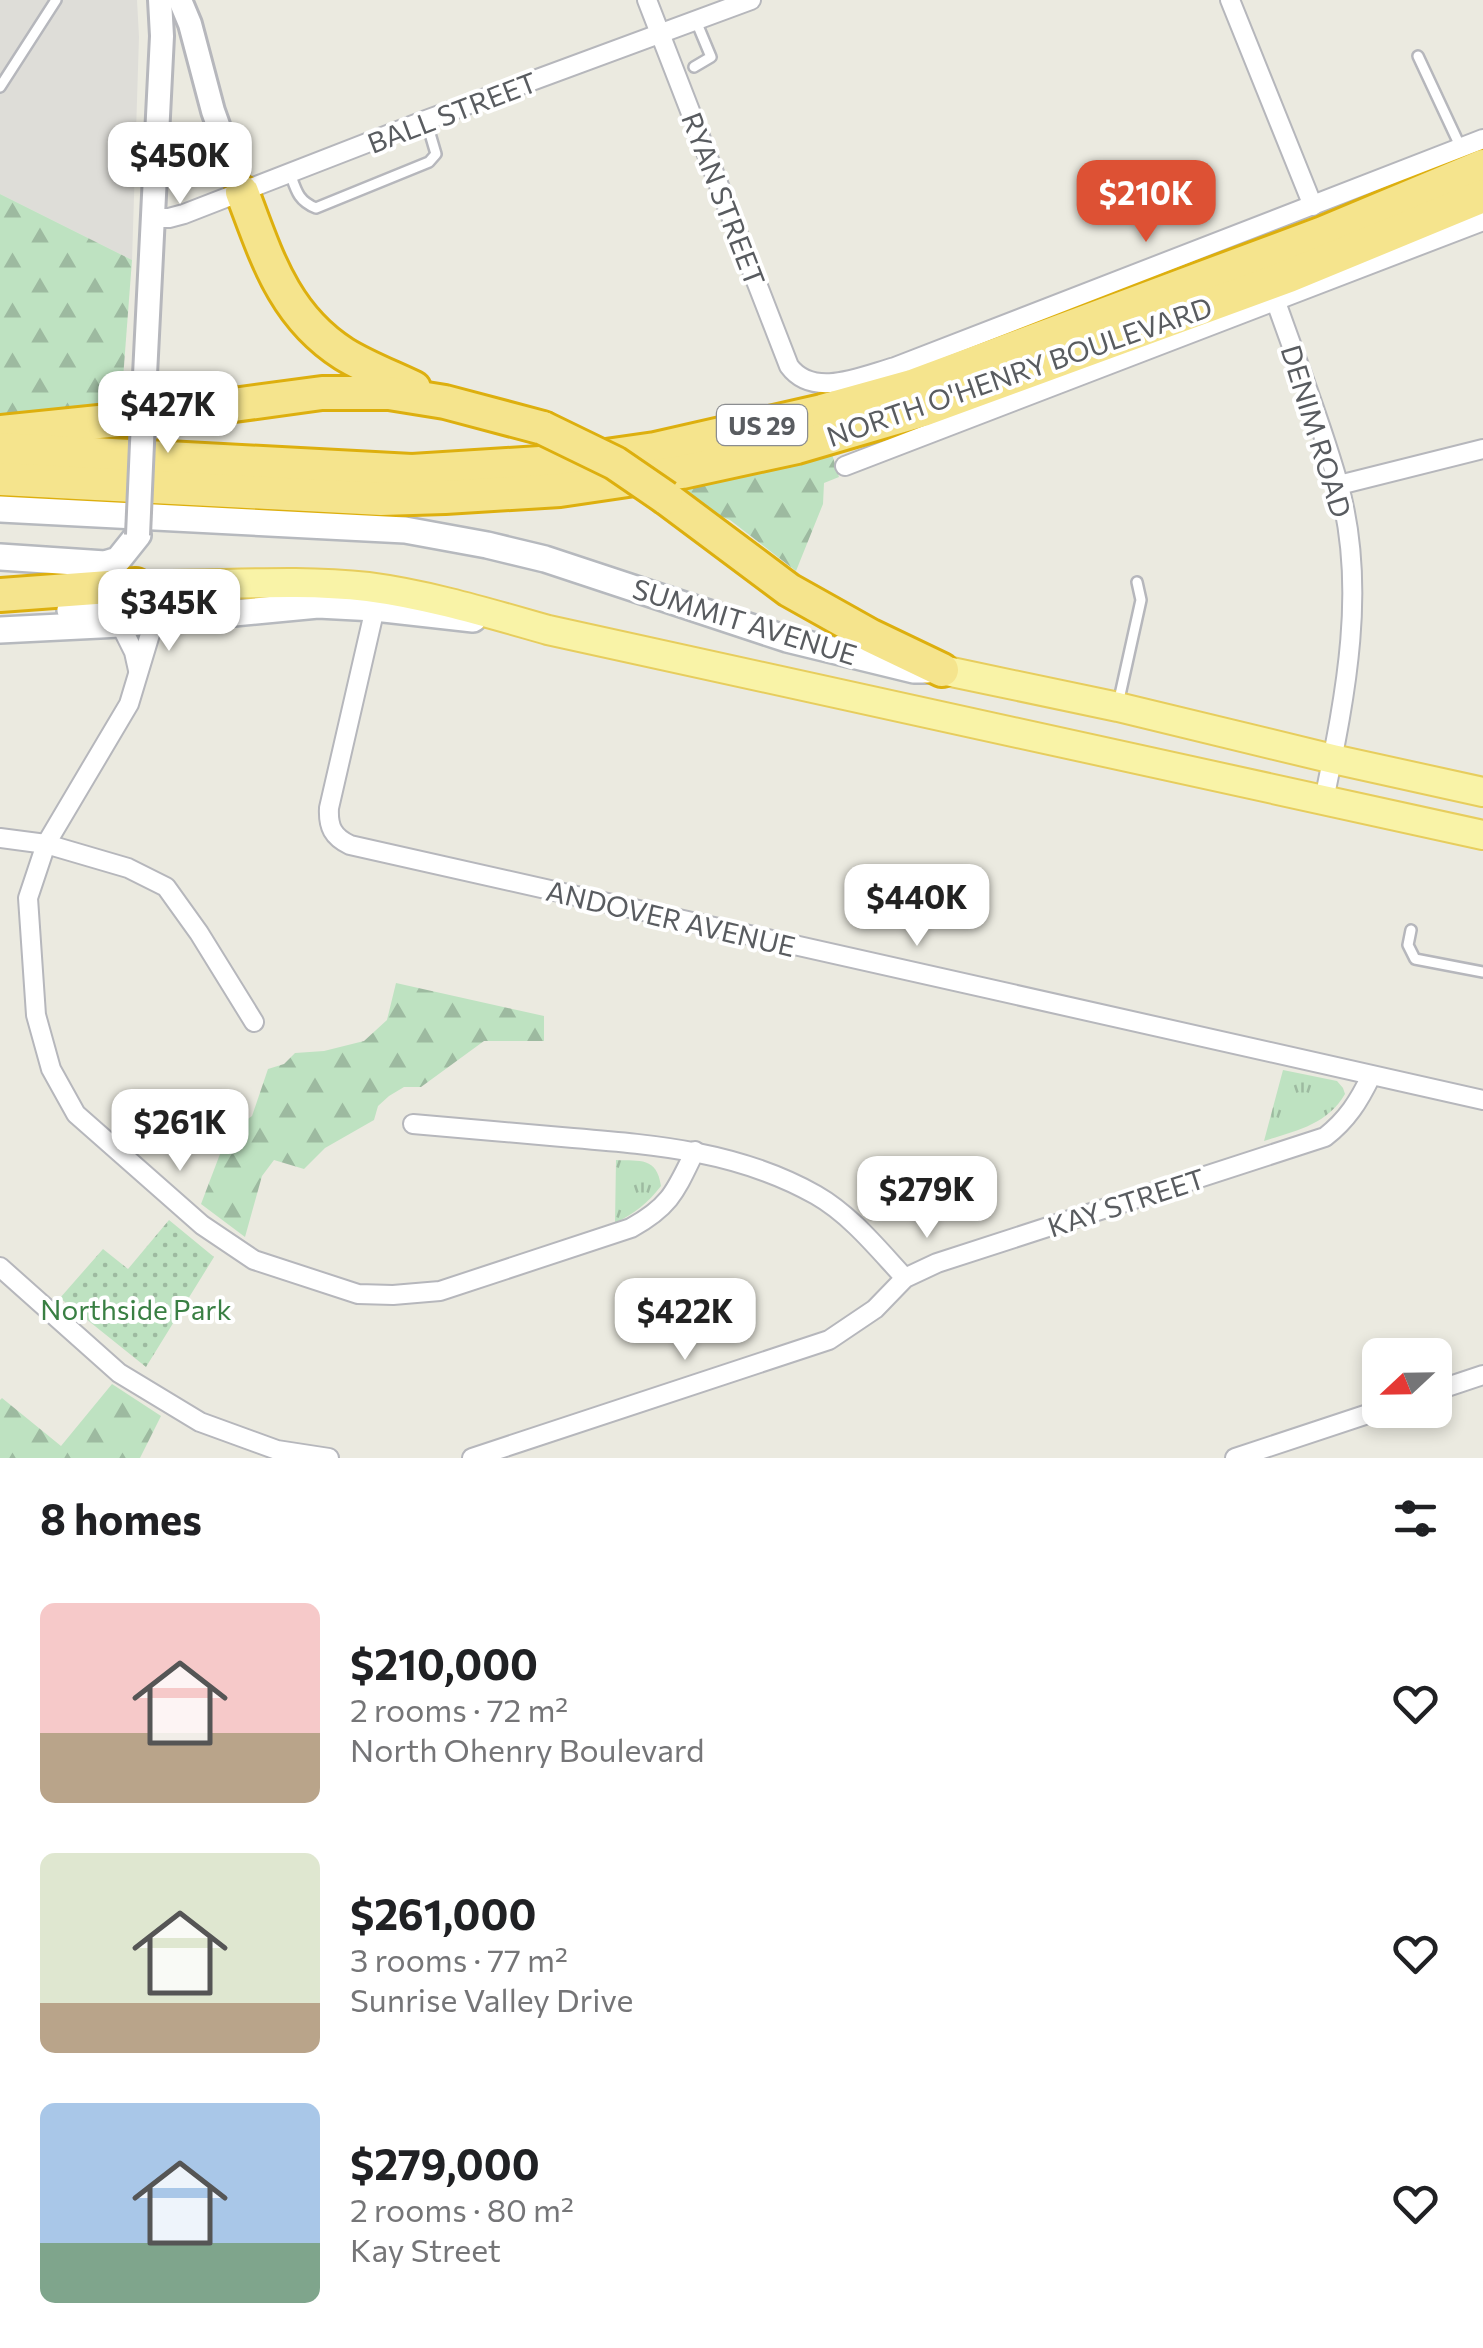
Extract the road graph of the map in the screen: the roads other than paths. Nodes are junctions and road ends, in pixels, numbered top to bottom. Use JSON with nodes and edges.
{"nodes":[{"id":1,"x":56,"y":0,"type":"edge"},
{"id":2,"x":160,"y":0,"type":"edge"},
{"id":3,"x":180,"y":0,"type":"edge"},
{"id":4,"x":647,"y":0,"type":"edge"},
{"id":5,"x":750,"y":0,"type":"edge"},
{"id":6,"x":1230,"y":0,"type":"edge"},
{"id":7,"x":696,"y":21,"type":"junction"},
{"id":8,"x":660,"y":35,"type":"junction"},
{"id":9,"x":1418,"y":56,"type":"dead end"},
{"id":10,"x":694,"y":67,"type":"dead end"},
{"id":11,"x":0,"y":87,"type":"edge"},
{"id":12,"x":426,"y":120,"type":"junction"},
{"id":13,"x":1483,"y":139,"type":"edge"},
{"id":14,"x":1472,"y":157,"type":"edge"},
{"id":15,"x":290,"y":174,"type":"junction"},
{"id":16,"x":242,"y":192,"type":"junction"},
{"id":17,"x":1483,"y":196,"type":"edge"},
{"id":18,"x":1313,"y":206,"type":"junction"},
{"id":19,"x":154,"y":218,"type":"junction"},
{"id":20,"x":1483,"y":221,"type":"edge"},
{"id":21,"x":1276,"y":302,"type":"junction"},
{"id":22,"x":445,"y":402,"type":"junction"},
{"id":23,"x":0,"y":432,"type":"edge"},
{"id":24,"x":0,"y":448,"type":"edge"},
{"id":25,"x":1483,"y":449,"type":"edge"},
{"id":26,"x":846,"y":466,"type":"dead end"},
{"id":27,"x":0,"y":479,"type":"edge"},
{"id":28,"x":1339,"y":485,"type":"junction"},
{"id":29,"x":0,"y":509,"type":"edge"},
{"id":30,"x":138,"y":535,"type":"junction"},
{"id":31,"x":0,"y":557,"type":"edge"},
{"id":32,"x":1137,"y":582,"type":"dead end"},
{"id":33,"x":136,"y":585,"type":"junction"},
{"id":34,"x":0,"y":595,"type":"edge"},
{"id":35,"x":375,"y":608,"type":"junction"},
{"id":36,"x":0,"y":617,"type":"edge"},
{"id":37,"x":154,"y":621,"type":"junction"},
{"id":38,"x":120,"y":624,"type":"junction"},
{"id":39,"x":0,"y":630,"type":"edge"},
{"id":40,"x":548,"y":630,"type":"junction"},
{"id":41,"x":942,"y":670,"type":"junction"},
{"id":42,"x":140,"y":676,"type":"junction"},
{"id":43,"x":982,"y":680,"type":"junction"},
{"id":44,"x":1118,"y":707,"type":"junction"},
{"id":45,"x":972,"y":722,"type":"junction"},
{"id":46,"x":1332,"y":759,"type":"junction"},
{"id":47,"x":1483,"y":792,"type":"edge"},
{"id":48,"x":1324,"y":800,"type":"junction"},
{"id":49,"x":1483,"y":835,"type":"edge"},
{"id":50,"x":0,"y":838,"type":"edge"},
{"id":51,"x":46,"y":844,"type":"junction"},
{"id":52,"x":1411,"y":930,"type":"dead end"},
{"id":53,"x":1483,"y":972,"type":"edge"},
{"id":54,"x":254,"y":1022,"type":"dead end"},
{"id":55,"x":1371,"y":1076,"type":"junction"},
{"id":56,"x":1483,"y":1100,"type":"edge"},
{"id":57,"x":413,"y":1124,"type":"dead end"},
{"id":58,"x":695,"y":1151,"type":"junction"},
{"id":59,"x":0,"y":1268,"type":"edge"},
{"id":60,"x":905,"y":1278,"type":"junction"},
{"id":61,"x":1483,"y":1375,"type":"edge"},
{"id":62,"x":1452,"y":1385,"type":"edge"},
{"id":63,"x":1362,"y":1416,"type":"edge"},
{"id":64,"x":329,"y":1458,"type":"edge"},
{"id":65,"x":472,"y":1458,"type":"edge"},
{"id":66,"x":1235,"y":1458,"type":"edge"}],
"edges":[{"from":1,"to":11,"type":"lane"},
{"from":2,"to":19,"type":"street"},
{"from":3,"to":16,"type":"street"},
{"from":4,"to":8,"type":"street","name":"RYAN STREET"},
{"from":5,"to":7,"type":"street","name":"BALL STREET"},
{"from":6,"to":18,"type":"street"},
{"from":7,"to":8,"type":"street","name":"BALL STREET"},
{"from":7,"to":10,"type":"lane"},
{"from":8,"to":12,"type":"street","name":"BALL STREET"},
{"from":8,"to":18,"type":"street","name":"RYAN STREET"},
{"from":9,"to":14,"type":"lane"},
{"from":12,"to":15,"type":"street","name":"BALL STREET"},
{"from":12,"to":15,"type":"lane"},
{"from":13,"to":14,"type":"street"},
{"from":14,"to":18,"type":"street"},
{"from":14,"to":24,"type":"highway","name":"NORTH O'HENRY BOULEVARD","number":"US 29"},
{"from":15,"to":16,"type":"street","name":"BALL STREET"},
{"from":16,"to":19,"type":"street","name":"BALL STREET"},
{"from":16,"to":22,"type":"highway"},
{"from":17,"to":27,"type":"highway","name":"NORTH O'HENRY BOULEVARD","number":"US 29"},
{"from":19,"to":30,"type":"street","bridge":true},
{"from":20,"to":21,"type":"street"},
{"from":21,"to":26,"type":"street"},
{"from":21,"to":28,"type":"street","name":"DENIM ROAD"},
{"from":22,"to":23,"type":"highway"},
{"from":22,"to":41,"type":"highway","bridge":true},
{"from":25,"to":28,"type":"street"},
{"from":28,"to":46,"type":"street","name":"DENIM ROAD"},
{"from":29,"to":41,"type":"main road","name":"SUMMIT AVENUE"},
{"from":30,"to":31,"type":"main road"},
{"from":30,"to":33,"type":"street"},
{"from":32,"to":44,"type":"lane"},
{"from":33,"to":34,"type":"highway"},
{"from":33,"to":36,"type":"main road"},
{"from":33,"to":40,"type":"main road","name":"SUMMIT AVENUE"},
{"from":35,"to":37,"type":"main road","name":"SUMMIT AVENUE"},
{"from":35,"to":40,"type":"main road","name":"SUMMIT AVENUE"},
{"from":35,"to":55,"type":"street","name":"ANDOVER AVENUE"},
{"from":37,"to":38,"type":"main road","name":"SUMMIT AVENUE"},
{"from":37,"to":42,"type":"street"},
{"from":38,"to":39,"type":"main road","name":"SUMMIT AVENUE"},
{"from":38,"to":42,"type":"street"},
{"from":40,"to":45,"type":"main road","name":"SUMMIT AVENUE"},
{"from":41,"to":43,"type":"main road","name":"SUMMIT AVENUE"},
{"from":42,"to":51,"type":"street"},
{"from":43,"to":44,"type":"main road","name":"SUMMIT AVENUE"},
{"from":43,"to":45,"type":"main road"},
{"from":44,"to":46,"type":"main road","name":"SUMMIT AVENUE"},
{"from":45,"to":48,"type":"main road","name":"SUMMIT AVENUE"},
{"from":46,"to":47,"type":"main road","name":"SUMMIT AVENUE"},
{"from":46,"to":48,"type":"street","name":"DENIM ROAD"},
{"from":48,"to":49,"type":"main road","name":"SUMMIT AVENUE"},
{"from":50,"to":51,"type":"street"},
{"from":51,"to":54,"type":"street"},
{"from":51,"to":58,"type":"street"},
{"from":52,"to":53,"type":"lane"},
{"from":55,"to":56,"type":"street","name":"ANDOVER AVENUE"},
{"from":55,"to":60,"type":"street","name":"KAY STREET"},
{"from":57,"to":58,"type":"street"},
{"from":58,"to":60,"type":"street"},
{"from":59,"to":64,"type":"street"},
{"from":60,"to":65,"type":"street","name":"KAY STREET"},
{"from":61,"to":62,"type":"street"},
{"from":63,"to":66,"type":"street"}]}
